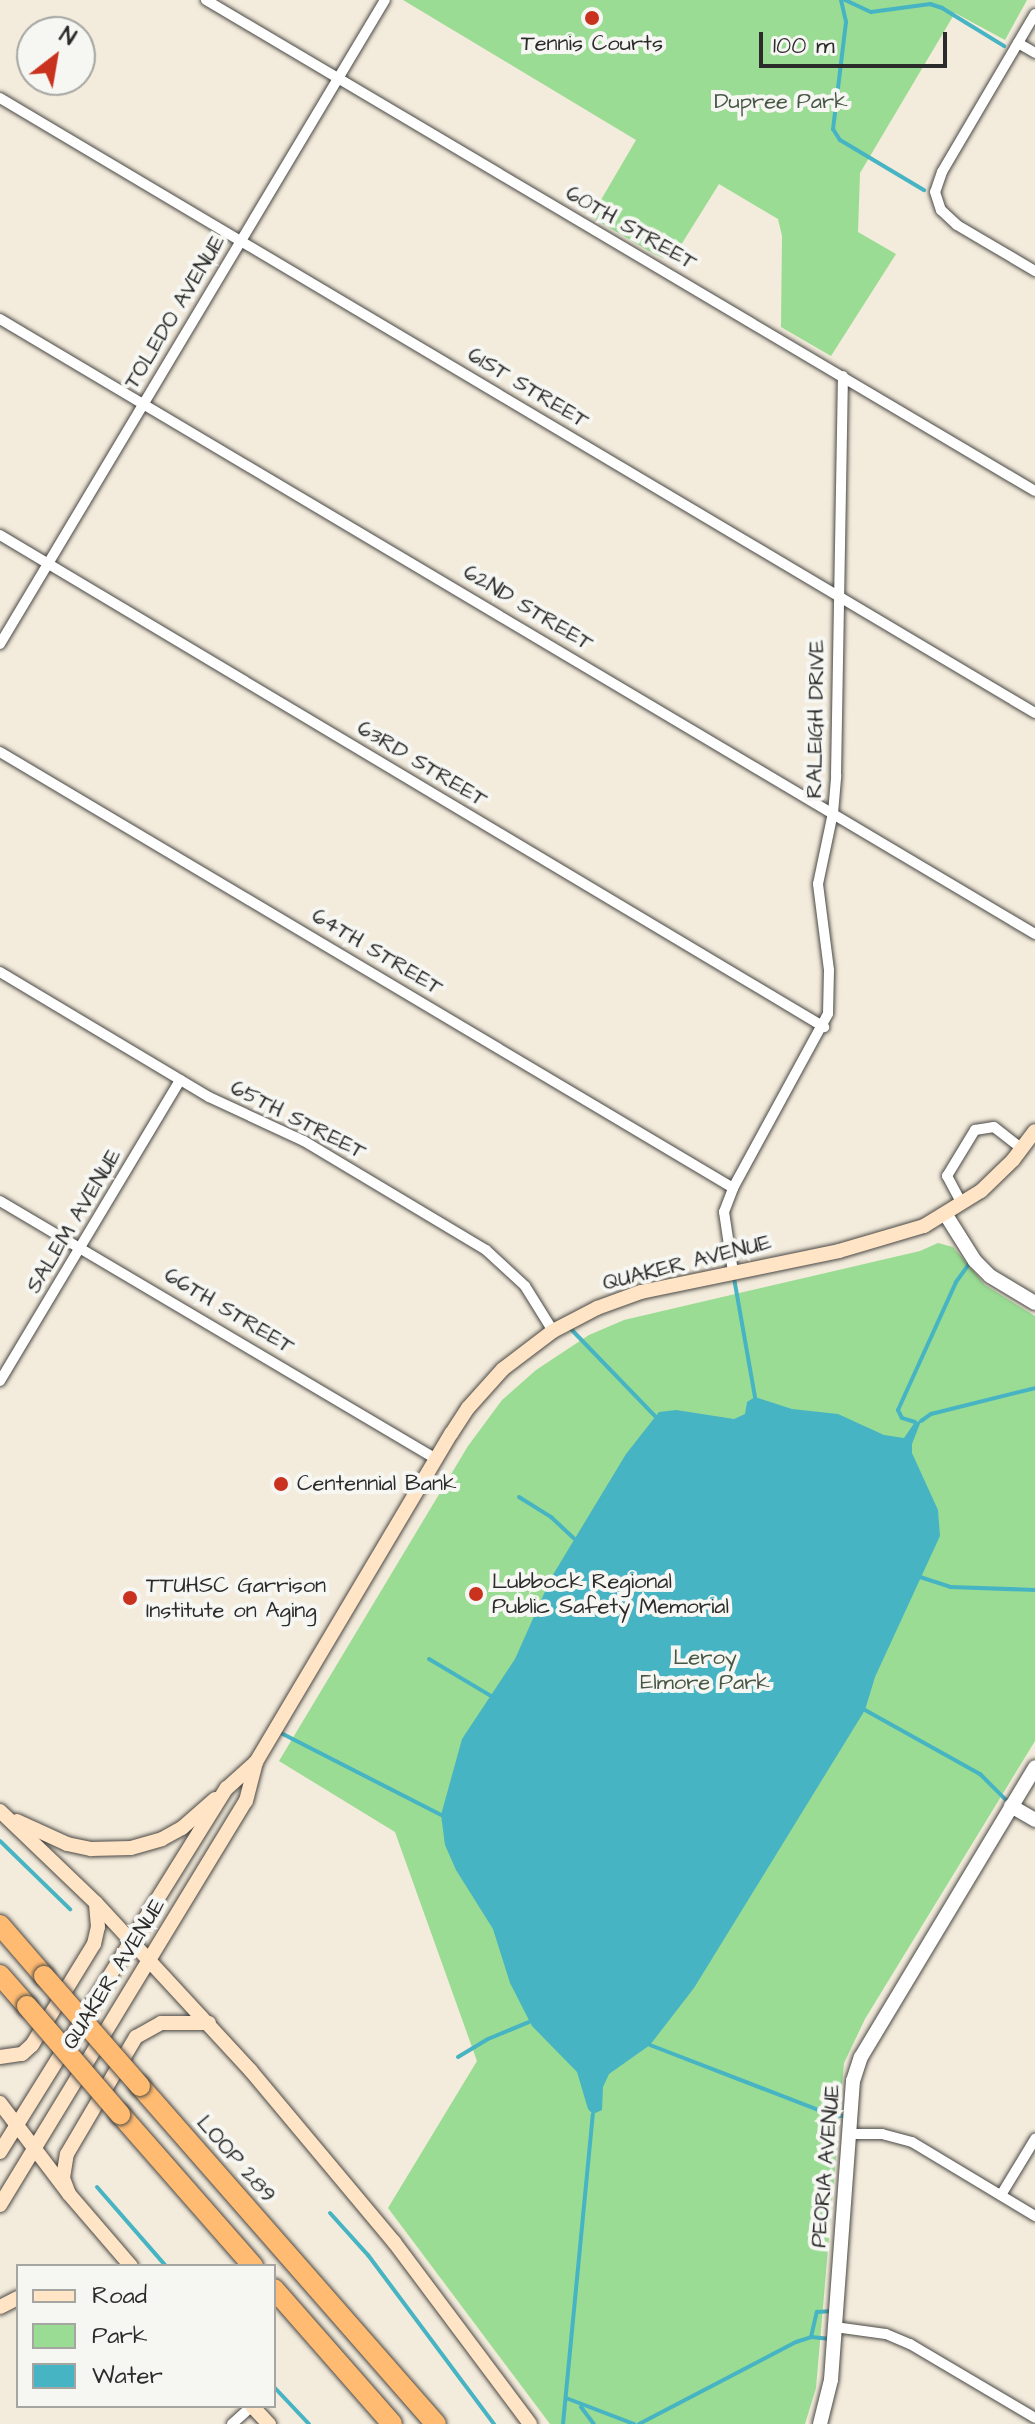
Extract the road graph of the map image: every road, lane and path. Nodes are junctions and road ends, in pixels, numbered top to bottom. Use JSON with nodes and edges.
{"nodes":[{"id":1,"x":206,"y":0,"type":"edge"},
{"id":2,"x":385,"y":0,"type":"edge"},
{"id":3,"x":1035,"y":14,"type":"edge"},
{"id":4,"x":1018,"y":43,"type":"junction"},
{"id":5,"x":1035,"y":53,"type":"edge"},
{"id":6,"x":338,"y":78,"type":"junction"},
{"id":7,"x":0,"y":98,"type":"edge"},
{"id":8,"x":241,"y":241,"type":"junction"},
{"id":9,"x":1035,"y":271,"type":"edge"},
{"id":10,"x":0,"y":319,"type":"edge"},
{"id":11,"x":843,"y":376,"type":"junction"},
{"id":12,"x":143,"y":404,"type":"junction"},
{"id":13,"x":1035,"y":491,"type":"edge"},
{"id":14,"x":0,"y":535,"type":"edge"},
{"id":15,"x":47,"y":564,"type":"junction"},
{"id":16,"x":838,"y":596,"type":"junction"},
{"id":17,"x":0,"y":644,"type":"edge"},
{"id":18,"x":1035,"y":713,"type":"edge"},
{"id":19,"x":0,"y":752,"type":"edge"},
{"id":20,"x":833,"y":813,"type":"junction"},
{"id":21,"x":1035,"y":934,"type":"edge"},
{"id":22,"x":0,"y":972,"type":"edge"},
{"id":23,"x":824,"y":1027,"type":"junction"},
{"id":24,"x":180,"y":1080,"type":"junction"},
{"id":25,"x":1035,"y":1131,"type":"edge"},
{"id":26,"x":1022,"y":1149,"type":"junction"},
{"id":27,"x":733,"y":1188,"type":"junction"},
{"id":28,"x":0,"y":1201,"type":"edge"},
{"id":29,"x":962,"y":1204,"type":"junction"},
{"id":30,"x":946,"y":1215,"type":"junction"},
{"id":31,"x":82,"y":1249,"type":"junction"},
{"id":32,"x":733,"y":1272,"type":"junction"},
{"id":33,"x":1035,"y":1303,"type":"edge"},
{"id":34,"x":553,"y":1331,"type":"junction"},
{"id":35,"x":0,"y":1381,"type":"edge"},
{"id":36,"x":436,"y":1459,"type":"junction"},
{"id":37,"x":256,"y":1762,"type":"junction"},
{"id":38,"x":1035,"y":1767,"type":"edge"},
{"id":39,"x":227,"y":1788,"type":"junction"},
{"id":40,"x":1011,"y":1806,"type":"junction"},
{"id":41,"x":2,"y":1813,"type":"edge"},
{"id":42,"x":1035,"y":1820,"type":"edge"},
{"id":43,"x":96,"y":1903,"type":"junction"},
{"id":44,"x":0,"y":1925,"type":"edge"},
{"id":45,"x":131,"y":1939,"type":"junction"},
{"id":46,"x":150,"y":1959,"type":"junction"},
{"id":47,"x":0,"y":1975,"type":"edge"},
{"id":48,"x":209,"y":2023,"type":"junction"},
{"id":49,"x":0,"y":2057,"type":"edge"},
{"id":50,"x":0,"y":2103,"type":"edge"},
{"id":51,"x":17,"y":2125,"type":"junction"},
{"id":52,"x":850,"y":2134,"type":"junction"},
{"id":53,"x":1035,"y":2139,"type":"edge"},
{"id":54,"x":34,"y":2148,"type":"junction"},
{"id":55,"x":0,"y":2152,"type":"edge"},
{"id":56,"x":69,"y":2194,"type":"junction"},
{"id":57,"x":1001,"y":2195,"type":"junction"},
{"id":58,"x":0,"y":2205,"type":"edge"},
{"id":59,"x":1035,"y":2216,"type":"edge"},
{"id":60,"x":129,"y":2264,"type":"edge"},
{"id":61,"x":251,"y":2264,"type":"edge"},
{"id":62,"x":276,"y":2291,"type":"edge"},
{"id":63,"x":835,"y":2327,"type":"junction"},
{"id":64,"x":250,"y":2408,"type":"edge"},
{"id":65,"x":254,"y":2408,"type":"edge"},
{"id":66,"x":1035,"y":2418,"type":"edge"},
{"id":67,"x":232,"y":2424,"type":"edge"},
{"id":68,"x":269,"y":2424,"type":"edge"},
{"id":69,"x":392,"y":2424,"type":"edge"},
{"id":70,"x":436,"y":2424,"type":"edge"},
{"id":71,"x":530,"y":2424,"type":"edge"},
{"id":72,"x":820,"y":2424,"type":"edge"}],
"edges":[{"from":1,"to":6,"type":"street","name":"60TH STREET"},
{"from":2,"to":6,"type":"street","name":"TOLEDO AVENUE"},
{"from":3,"to":4,"type":"street"},
{"from":4,"to":5,"type":"street"},
{"from":4,"to":9,"type":"street"},
{"from":6,"to":8,"type":"street","name":"TOLEDO AVENUE"},
{"from":6,"to":11,"type":"street","name":"60TH STREET"},
{"from":7,"to":8,"type":"street","name":"61ST STREET"},
{"from":8,"to":12,"type":"street","name":"TOLEDO AVENUE"},
{"from":8,"to":16,"type":"street","name":"61ST STREET"},
{"from":10,"to":12,"type":"street","name":"62ND STREET"},
{"from":11,"to":13,"type":"street","name":"60TH STREET"},
{"from":11,"to":16,"type":"street","name":"RALEIGH DRIVE"},
{"from":12,"to":15,"type":"street","name":"TOLEDO AVENUE"},
{"from":12,"to":20,"type":"street","name":"62ND STREET"},
{"from":14,"to":15,"type":"street","name":"63RD STREET"},
{"from":15,"to":17,"type":"street","name":"TOLEDO AVENUE"},
{"from":15,"to":23,"type":"street","name":"63RD STREET"},
{"from":16,"to":18,"type":"street","name":"61ST STREET"},
{"from":16,"to":20,"type":"street","name":"RALEIGH DRIVE"},
{"from":19,"to":27,"type":"street","name":"64TH STREET"},
{"from":20,"to":21,"type":"street","name":"62ND STREET"},
{"from":20,"to":23,"type":"street","name":"RALEIGH DRIVE"},
{"from":22,"to":24,"type":"street","name":"65TH STREET"},
{"from":23,"to":27,"type":"street","name":"RALEIGH DRIVE"},
{"from":24,"to":31,"type":"street","name":"SALEM AVENUE"},
{"from":24,"to":34,"type":"street","name":"65TH STREET"},
{"from":25,"to":26,"type":"main road","name":"QUAKER AVENUE"},
{"from":26,"to":29,"type":"main road","name":"QUAKER AVENUE"},
{"from":26,"to":29,"type":"street"},
{"from":27,"to":32,"type":"street","name":"RALEIGH DRIVE"},
{"from":28,"to":31,"type":"street","name":"66TH STREET"},
{"from":29,"to":30,"type":"main road","name":"QUAKER AVENUE"},
{"from":30,"to":32,"type":"main road","name":"QUAKER AVENUE"},
{"from":30,"to":33,"type":"street"},
{"from":31,"to":35,"type":"street","name":"SALEM AVENUE"},
{"from":31,"to":36,"type":"street","name":"66TH STREET"},
{"from":32,"to":34,"type":"main road","name":"QUAKER AVENUE"},
{"from":34,"to":36,"type":"main road","name":"QUAKER AVENUE"},
{"from":36,"to":37,"type":"main road","name":"QUAKER AVENUE"},
{"from":37,"to":39,"type":"main road","name":"QUAKER AVENUE"},
{"from":37,"to":46,"type":"main road","name":"QUAKER AVENUE"},
{"from":38,"to":40,"type":"street","name":"PEORIA AVENUE"},
{"from":39,"to":41,"type":"main road"},
{"from":39,"to":45,"type":"main road","name":"QUAKER AVENUE"},
{"from":40,"to":42,"type":"street"},
{"from":40,"to":52,"type":"street","name":"PEORIA AVENUE"},
{"from":41,"to":43,"type":"main road"},
{"from":43,"to":45,"type":"main road"},
{"from":43,"to":49,"type":"main road"},
{"from":44,"to":70,"type":"highway","name":"LOOP 289","bridge":true},
{"from":45,"to":46,"type":"main road"},
{"from":45,"to":51,"type":"main road","name":"QUAKER AVENUE"},
{"from":46,"to":48,"type":"main road"},
{"from":46,"to":54,"type":"main road","name":"QUAKER AVENUE"},
{"from":47,"to":61,"type":"highway","bridge":true},
{"from":48,"to":56,"type":"main road"},
{"from":48,"to":71,"type":"main road"},
{"from":50,"to":51,"type":"main road"},
{"from":51,"to":54,"type":"main road"},
{"from":51,"to":55,"type":"main road","name":"QUAKER AVENUE"},
{"from":52,"to":57,"type":"street"},
{"from":52,"to":63,"type":"street","name":"PEORIA AVENUE"},
{"from":53,"to":57,"type":"street"},
{"from":54,"to":56,"type":"main road"},
{"from":54,"to":58,"type":"main road","name":"QUAKER AVENUE"},
{"from":56,"to":60,"type":"main road"},
{"from":57,"to":59,"type":"street"},
{"from":62,"to":69,"type":"highway"},
{"from":63,"to":66,"type":"street"},
{"from":63,"to":72,"type":"street","name":"PEORIA AVENUE"},
{"from":64,"to":67,"type":"street"},
{"from":65,"to":68,"type":"main road"}]}
